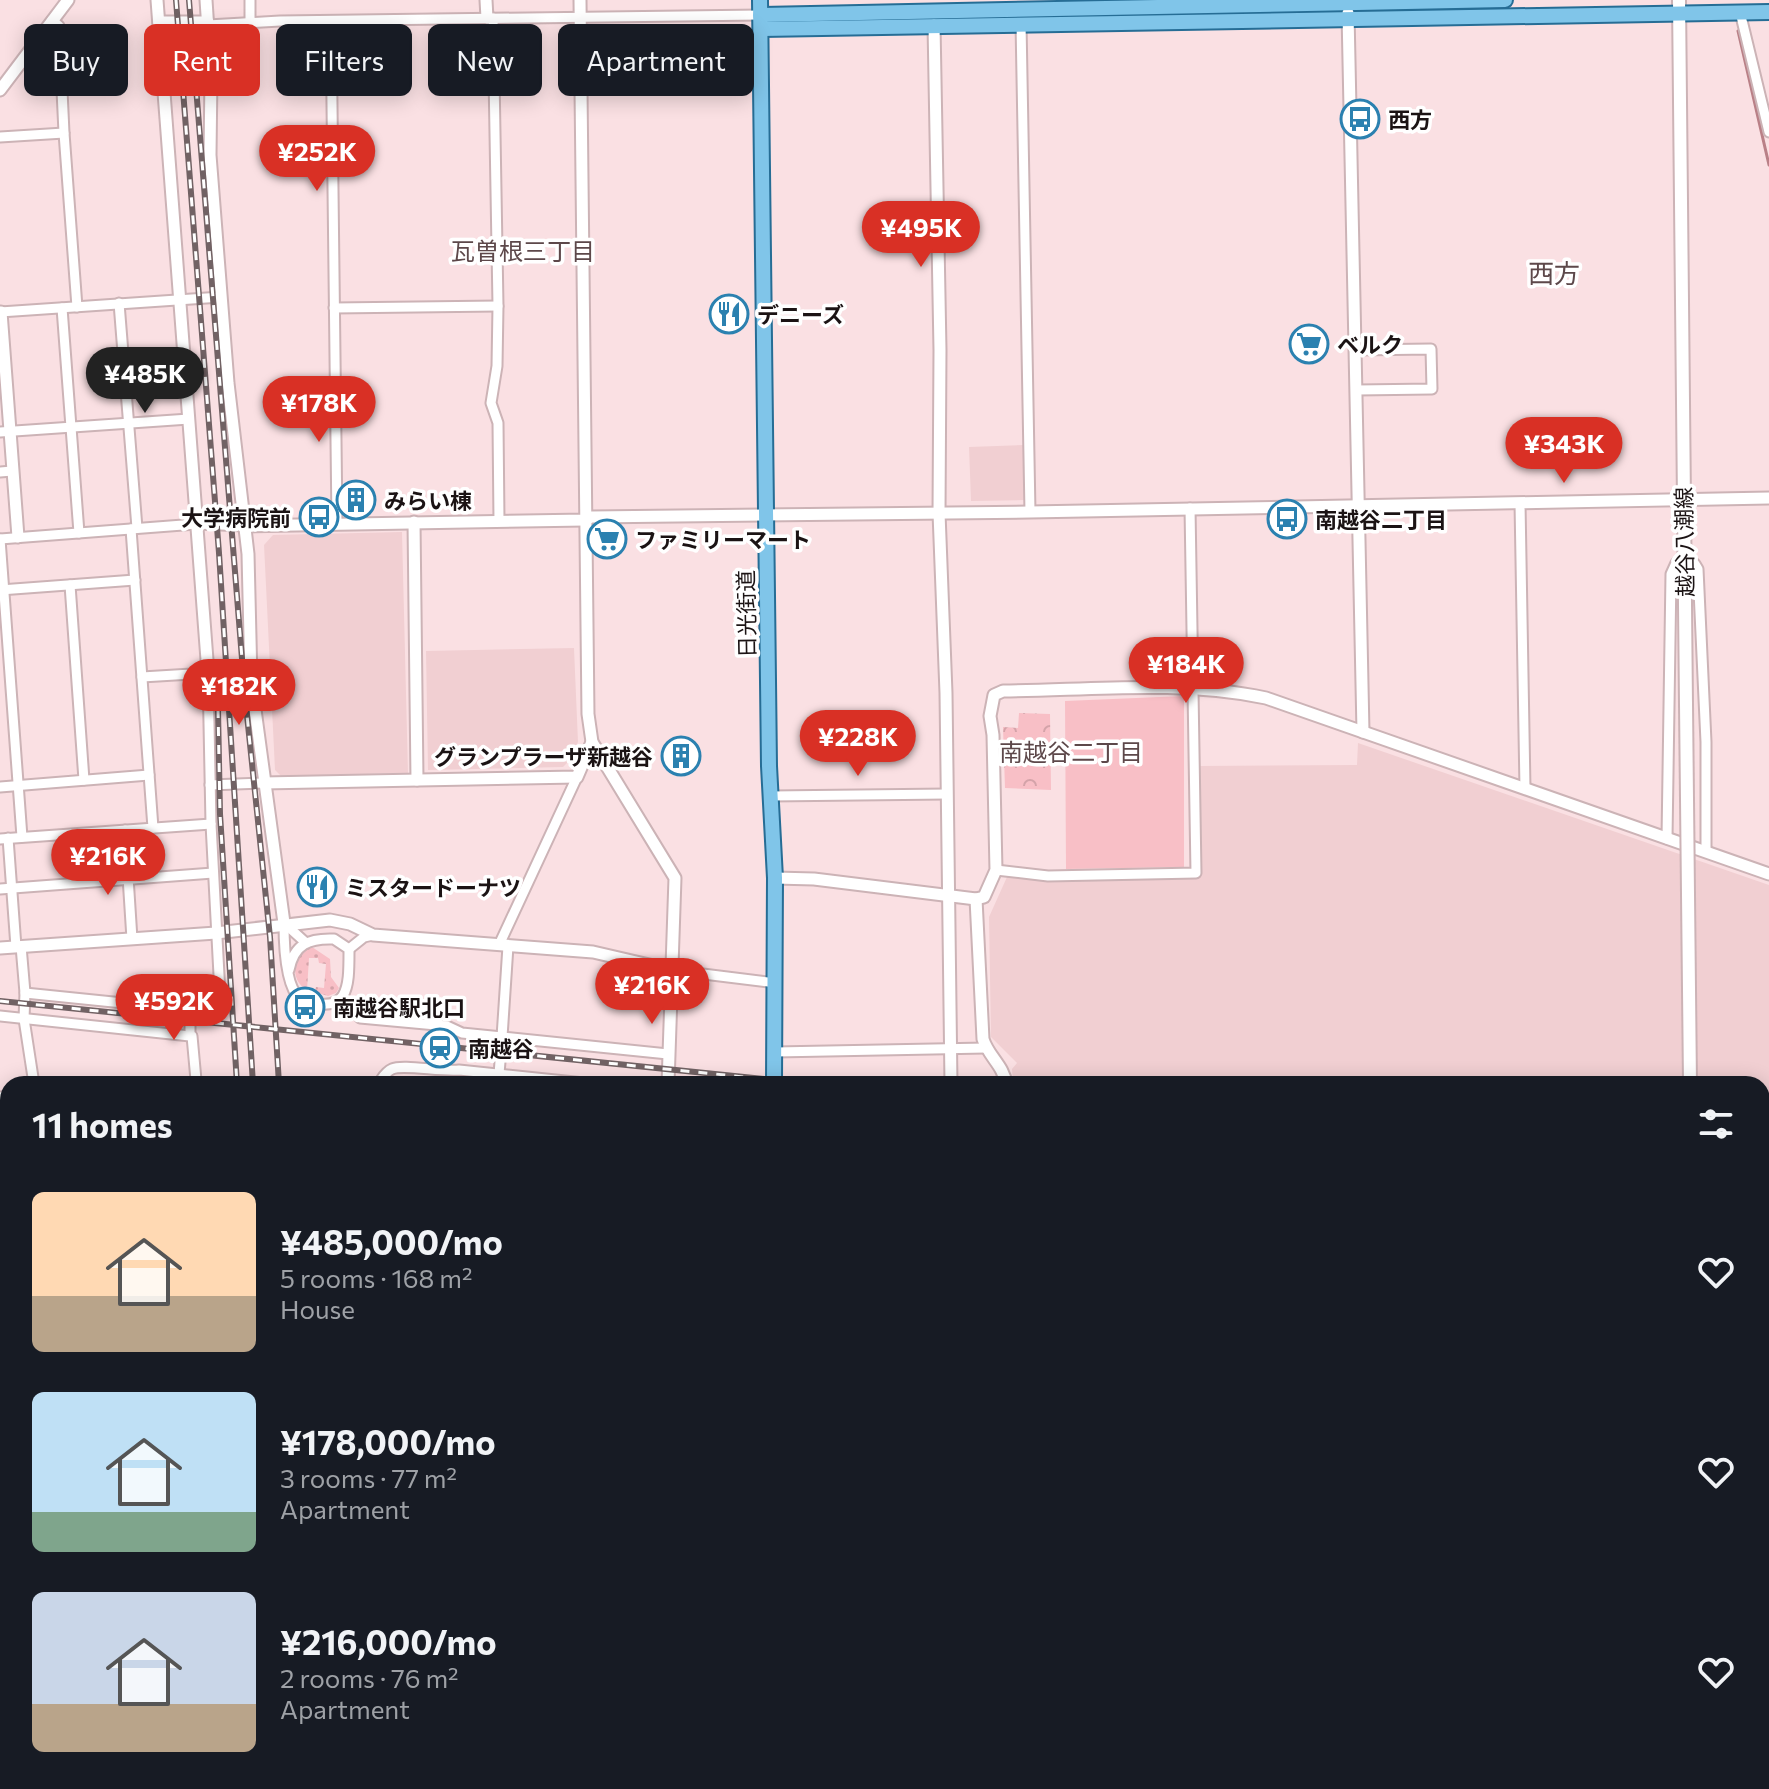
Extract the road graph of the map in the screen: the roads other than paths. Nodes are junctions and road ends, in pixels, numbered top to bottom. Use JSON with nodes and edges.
{"nodes":[{"id":1,"x":68,"y":0,"type":"edge"},
{"id":2,"x":157,"y":0,"type":"edge"},
{"id":3,"x":206,"y":0,"type":"edge"},
{"id":4,"x":250,"y":0,"type":"edge"},
{"id":5,"x":486,"y":0,"type":"edge"},
{"id":6,"x":580,"y":0,"type":"edge"},
{"id":7,"x":1505,"y":0,"type":"edge"},
{"id":8,"x":1437,"y":1,"type":"edge"},
{"id":9,"x":1184,"y":3,"type":"edge"},
{"id":10,"x":1348,"y":7,"type":"edge"},
{"id":11,"x":1680,"y":7,"type":"edge"},
{"id":12,"x":1021,"y":11,"type":"edge"},
{"id":13,"x":934,"y":12,"type":"edge"},
{"id":14,"x":1740,"y":12,"type":"junction"},
{"id":15,"x":1769,"y":12,"type":"edge"},
{"id":16,"x":760,"y":15,"type":"edge"},
{"id":17,"x":490,"y":18,"type":"junction"},
{"id":18,"x":580,"y":18,"type":"junction"},
{"id":19,"x":52,"y":20,"type":"junction"},
{"id":20,"x":331,"y":21,"type":"junction"},
{"id":21,"x":159,"y":22,"type":"junction"},
{"id":22,"x":250,"y":22,"type":"junction"},
{"id":23,"x":208,"y":23,"type":"junction"},
{"id":24,"x":0,"y":90,"type":"edge"},
{"id":25,"x":1769,"y":132,"type":"edge"},
{"id":26,"x":64,"y":133,"type":"junction"},
{"id":27,"x":0,"y":137,"type":"edge"},
{"id":28,"x":221,"y":297,"type":"junction"},
{"id":29,"x":179,"y":299,"type":"junction"},
{"id":30,"x":119,"y":303,"type":"junction"},
{"id":31,"x":498,"y":306,"type":"junction"},
{"id":32,"x":77,"y":307,"type":"junction"},
{"id":33,"x":62,"y":308,"type":"junction"},
{"id":34,"x":334,"y":308,"type":"junction"},
{"id":35,"x":0,"y":312,"type":"edge"},
{"id":36,"x":1356,"y":350,"type":"junction"},
{"id":37,"x":2,"y":373,"type":"edge"},
{"id":38,"x":1357,"y":390,"type":"junction"},
{"id":39,"x":189,"y":419,"type":"junction"},
{"id":40,"x":129,"y":424,"type":"junction"},
{"id":41,"x":71,"y":427,"type":"junction"},
{"id":42,"x":5,"y":432,"type":"edge"},
{"id":43,"x":6,"y":471,"type":"edge"},
{"id":44,"x":1769,"y":498,"type":"edge"},
{"id":45,"x":1684,"y":500,"type":"junction"},
{"id":46,"x":1520,"y":503,"type":"junction"},
{"id":47,"x":1359,"y":506,"type":"junction"},
{"id":48,"x":1190,"y":508,"type":"junction"},
{"id":49,"x":1030,"y":512,"type":"junction"},
{"id":50,"x":939,"y":513,"type":"junction"},
{"id":51,"x":767,"y":515,"type":"junction"},
{"id":52,"x":585,"y":520,"type":"junction"},
{"id":53,"x":499,"y":521,"type":"junction"},
{"id":54,"x":414,"y":522,"type":"junction"},
{"id":55,"x":196,"y":524,"type":"junction"},
{"id":56,"x":337,"y":524,"type":"junction"},
{"id":57,"x":245,"y":526,"type":"junction"},
{"id":58,"x":134,"y":528,"type":"junction"},
{"id":59,"x":79,"y":533,"type":"junction"},
{"id":60,"x":18,"y":537,"type":"junction"},
{"id":61,"x":0,"y":539,"type":"edge"},
{"id":62,"x":1685,"y":561,"type":"junction"},
{"id":63,"x":135,"y":580,"type":"junction"},
{"id":64,"x":70,"y":585,"type":"junction"},
{"id":65,"x":2,"y":590,"type":"edge"},
{"id":66,"x":208,"y":673,"type":"junction"},
{"id":67,"x":142,"y":677,"type":"junction"},
{"id":68,"x":1193,"y":687,"type":"junction"},
{"id":69,"x":1363,"y":732,"type":"junction"},
{"id":70,"x":592,"y":742,"type":"junction"},
{"id":71,"x":149,"y":775,"type":"junction"},
{"id":72,"x":577,"y":777,"type":"junction"},
{"id":73,"x":84,"y":780,"type":"junction"},
{"id":74,"x":417,"y":780,"type":"junction"},
{"id":75,"x":263,"y":783,"type":"junction"},
{"id":76,"x":19,"y":785,"type":"junction"},
{"id":77,"x":210,"y":785,"type":"junction"},
{"id":78,"x":0,"y":787,"type":"edge"},
{"id":79,"x":1525,"y":789,"type":"junction"},
{"id":80,"x":947,"y":794,"type":"junction"},
{"id":81,"x":771,"y":796,"type":"junction"},
{"id":82,"x":211,"y":824,"type":"junction"},
{"id":83,"x":153,"y":828,"type":"junction"},
{"id":84,"x":125,"y":830,"type":"junction"},
{"id":85,"x":22,"y":837,"type":"junction"},
{"id":86,"x":4,"y":839,"type":"edge"},
{"id":87,"x":1667,"y":839,"type":"junction"},
{"id":88,"x":1706,"y":852,"type":"junction"},
{"id":89,"x":996,"y":870,"type":"junction"},
{"id":90,"x":213,"y":873,"type":"junction"},
{"id":91,"x":1769,"y":874,"type":"edge"},
{"id":92,"x":775,"y":878,"type":"junction"},
{"id":93,"x":128,"y":879,"type":"junction"},
{"id":94,"x":12,"y":888,"type":"junction"},
{"id":95,"x":0,"y":889,"type":"edge"},
{"id":96,"x":947,"y":895,"type":"junction"},
{"id":97,"x":976,"y":899,"type":"junction"},
{"id":98,"x":284,"y":923,"type":"junction"},
{"id":99,"x":216,"y":933,"type":"junction"},
{"id":100,"x":373,"y":935,"type":"junction"},
{"id":101,"x":132,"y":939,"type":"junction"},
{"id":102,"x":305,"y":942,"type":"junction"},
{"id":103,"x":18,"y":946,"type":"junction"},
{"id":104,"x":504,"y":946,"type":"junction"},
{"id":105,"x":0,"y":948,"type":"edge"},
{"id":106,"x":349,"y":949,"type":"junction"},
{"id":107,"x":289,"y":970,"type":"junction"},
{"id":108,"x":671,"y":970,"type":"junction"},
{"id":109,"x":776,"y":983,"type":"junction"},
{"id":110,"x":25,"y":993,"type":"junction"},
{"id":111,"x":342,"y":998,"type":"junction"},
{"id":112,"x":190,"y":1010,"type":"junction"},
{"id":113,"x":0,"y":1016,"type":"edge"},
{"id":114,"x":24,"y":1019,"type":"junction"},
{"id":115,"x":190,"y":1036,"type":"junction"},
{"id":116,"x":502,"y":1037,"type":"junction"},
{"id":117,"x":986,"y":1048,"type":"junction"},
{"id":118,"x":949,"y":1050,"type":"junction"},
{"id":119,"x":775,"y":1052,"type":"junction"},
{"id":120,"x":668,"y":1054,"type":"junction"},
{"id":121,"x":33,"y":1076,"type":"edge"},
{"id":122,"x":196,"y":1076,"type":"edge"},
{"id":123,"x":384,"y":1076,"type":"edge"},
{"id":124,"x":473,"y":1076,"type":"edge"},
{"id":125,"x":499,"y":1076,"type":"edge"},
{"id":126,"x":668,"y":1076,"type":"edge"},
{"id":127,"x":774,"y":1076,"type":"edge"},
{"id":128,"x":951,"y":1076,"type":"edge"},
{"id":129,"x":1004,"y":1076,"type":"edge"},
{"id":130,"x":1690,"y":1076,"type":"edge"}],
"edges":[{"from":1,"to":19,"type":"street"},
{"from":2,"to":21,"type":"street"},
{"from":3,"to":23,"type":"street"},
{"from":4,"to":22,"type":"street"},
{"from":5,"to":17,"type":"street"},
{"from":6,"to":18,"type":"street"},
{"from":7,"to":8,"type":"main road"},
{"from":8,"to":10,"type":"main road"},
{"from":9,"to":10,"type":"main road"},
{"from":9,"to":12,"type":"main road"},
{"from":10,"to":11,"type":"main road"},
{"from":10,"to":12,"type":"main road"},
{"from":10,"to":36,"type":"street"},
{"from":11,"to":14,"type":"main road"},
{"from":11,"to":45,"type":"main road","name":"越谷八潮線"},
{"from":12,"to":13,"type":"main road"},
{"from":12,"to":49,"type":"street"},
{"from":13,"to":16,"type":"main road"},
{"from":13,"to":50,"type":"street"},
{"from":14,"to":15,"type":"main road"},
{"from":14,"to":25,"type":"street"},
{"from":16,"to":18,"type":"street"},
{"from":16,"to":51,"type":"main road","name":"日光街道"},
{"from":17,"to":18,"type":"street"},
{"from":17,"to":20,"type":"street"},
{"from":17,"to":31,"type":"street"},
{"from":18,"to":52,"type":"street"},
{"from":19,"to":24,"type":"street"},
{"from":19,"to":26,"type":"street"},
{"from":20,"to":22,"type":"street"},
{"from":20,"to":34,"type":"street"},
{"from":21,"to":23,"type":"street"},
{"from":21,"to":29,"type":"street"},
{"from":22,"to":23,"type":"street"},
{"from":23,"to":28,"type":"street"},
{"from":26,"to":27,"type":"street"},
{"from":26,"to":32,"type":"street"},
{"from":28,"to":29,"type":"street"},
{"from":28,"to":57,"type":"street"},
{"from":29,"to":30,"type":"street"},
{"from":29,"to":39,"type":"street"},
{"from":30,"to":32,"type":"street"},
{"from":30,"to":40,"type":"street"},
{"from":31,"to":34,"type":"street"},
{"from":31,"to":53,"type":"street"},
{"from":32,"to":33,"type":"street"},
{"from":33,"to":35,"type":"street"},
{"from":33,"to":41,"type":"street"},
{"from":34,"to":56,"type":"street"},
{"from":35,"to":37,"type":"street"},
{"from":36,"to":38,"type":"street"},
{"from":36,"to":38,"type":"street"},
{"from":37,"to":42,"type":"street"},
{"from":38,"to":47,"type":"street"},
{"from":39,"to":40,"type":"street"},
{"from":39,"to":55,"type":"street"},
{"from":40,"to":41,"type":"street"},
{"from":40,"to":58,"type":"street"},
{"from":41,"to":42,"type":"street"},
{"from":41,"to":59,"type":"street"},
{"from":42,"to":43,"type":"street"},
{"from":43,"to":60,"type":"street"},
{"from":44,"to":45,"type":"street"},
{"from":45,"to":46,"type":"street"},
{"from":45,"to":62,"type":"main road","name":"越谷八潮線"},
{"from":46,"to":47,"type":"street"},
{"from":46,"to":79,"type":"street"},
{"from":47,"to":48,"type":"street"},
{"from":47,"to":69,"type":"street"},
{"from":48,"to":49,"type":"street"},
{"from":48,"to":68,"type":"street"},
{"from":49,"to":50,"type":"street"},
{"from":50,"to":51,"type":"street"},
{"from":50,"to":80,"type":"street"},
{"from":51,"to":52,"type":"street"},
{"from":51,"to":81,"type":"main road","name":"日光街道"},
{"from":52,"to":53,"type":"street"},
{"from":52,"to":70,"type":"street"},
{"from":53,"to":54,"type":"street"},
{"from":54,"to":56,"type":"street"},
{"from":54,"to":74,"type":"street"},
{"from":55,"to":57,"type":"street"},
{"from":55,"to":58,"type":"street"},
{"from":55,"to":66,"type":"street"},
{"from":56,"to":57,"type":"street"},
{"from":57,"to":75,"type":"street"},
{"from":58,"to":59,"type":"street"},
{"from":58,"to":63,"type":"street"},
{"from":59,"to":60,"type":"street"},
{"from":60,"to":61,"type":"street"},
{"from":61,"to":65,"type":"street"},
{"from":62,"to":87,"type":"street"},
{"from":62,"to":88,"type":"street"},
{"from":62,"to":130,"type":"main road","name":"越谷八潮線","bridge":true},
{"from":63,"to":64,"type":"street"},
{"from":63,"to":67,"type":"street"},
{"from":64,"to":65,"type":"street"},
{"from":64,"to":73,"type":"street"},
{"from":65,"to":76,"type":"street"},
{"from":66,"to":67,"type":"street"},
{"from":66,"to":77,"type":"street"},
{"from":67,"to":71,"type":"street"},
{"from":68,"to":69,"type":"street"},
{"from":68,"to":89,"type":"street"},
{"from":68,"to":89,"type":"street"},
{"from":69,"to":79,"type":"street"},
{"from":70,"to":72,"type":"street"},
{"from":70,"to":108,"type":"street"},
{"from":71,"to":73,"type":"street"},
{"from":71,"to":83,"type":"street"},
{"from":72,"to":74,"type":"street"},
{"from":72,"to":104,"type":"street"},
{"from":73,"to":76,"type":"street"},
{"from":74,"to":75,"type":"street"},
{"from":75,"to":77,"type":"street"},
{"from":75,"to":98,"type":"street"},
{"from":76,"to":78,"type":"street"},
{"from":76,"to":85,"type":"street"},
{"from":77,"to":82,"type":"street"},
{"from":79,"to":87,"type":"street"},
{"from":80,"to":81,"type":"street"},
{"from":80,"to":96,"type":"street"},
{"from":81,"to":92,"type":"main road","name":"日光街道"},
{"from":82,"to":83,"type":"street"},
{"from":82,"to":90,"type":"street"},
{"from":83,"to":84,"type":"street"},
{"from":84,"to":85,"type":"street"},
{"from":84,"to":93,"type":"street"},
{"from":85,"to":86,"type":"street"},
{"from":86,"to":94,"type":"street"},
{"from":87,"to":88,"type":"street"},
{"from":88,"to":91,"type":"street"},
{"from":89,"to":97,"type":"street"},
{"from":90,"to":93,"type":"street"},
{"from":90,"to":99,"type":"street"},
{"from":92,"to":96,"type":"street"},
{"from":92,"to":109,"type":"main road","name":"日光街道"},
{"from":93,"to":94,"type":"street"},
{"from":93,"to":101,"type":"street"},
{"from":94,"to":95,"type":"street"},
{"from":94,"to":103,"type":"street"},
{"from":96,"to":97,"type":"street"},
{"from":96,"to":118,"type":"street"},
{"from":97,"to":117,"type":"street"},
{"from":98,"to":99,"type":"street"},
{"from":98,"to":100,"type":"street"},
{"from":98,"to":102,"type":"street"},
{"from":98,"to":107,"type":"street"},
{"from":99,"to":101,"type":"street"},
{"from":99,"to":112,"type":"street"},
{"from":100,"to":104,"type":"street"},
{"from":100,"to":106,"type":"street"},
{"from":101,"to":103,"type":"street"},
{"from":102,"to":106,"type":"street"},
{"from":102,"to":107,"type":"street"},
{"from":103,"to":105,"type":"street"},
{"from":103,"to":110,"type":"street"},
{"from":104,"to":108,"type":"street"},
{"from":104,"to":116,"type":"street"},
{"from":106,"to":111,"type":"street"},
{"from":107,"to":111,"type":"street"},
{"from":108,"to":109,"type":"street"},
{"from":108,"to":120,"type":"street"},
{"from":109,"to":119,"type":"main road","name":"日光街道"},
{"from":110,"to":112,"type":"street"},
{"from":110,"to":114,"type":"street"},
{"from":111,"to":116,"type":"street"},
{"from":112,"to":115,"type":"street"},
{"from":113,"to":114,"type":"street"},
{"from":114,"to":115,"type":"street"},
{"from":114,"to":121,"type":"street"},
{"from":115,"to":122,"type":"street"},
{"from":116,"to":120,"type":"street"},
{"from":116,"to":125,"type":"street"},
{"from":117,"to":118,"type":"street"},
{"from":117,"to":129,"type":"street"},
{"from":118,"to":119,"type":"street"},
{"from":118,"to":128,"type":"street"},
{"from":119,"to":127,"type":"main road","name":"日光街道"},
{"from":120,"to":126,"type":"street"},
{"from":123,"to":124,"type":"street"}]}
